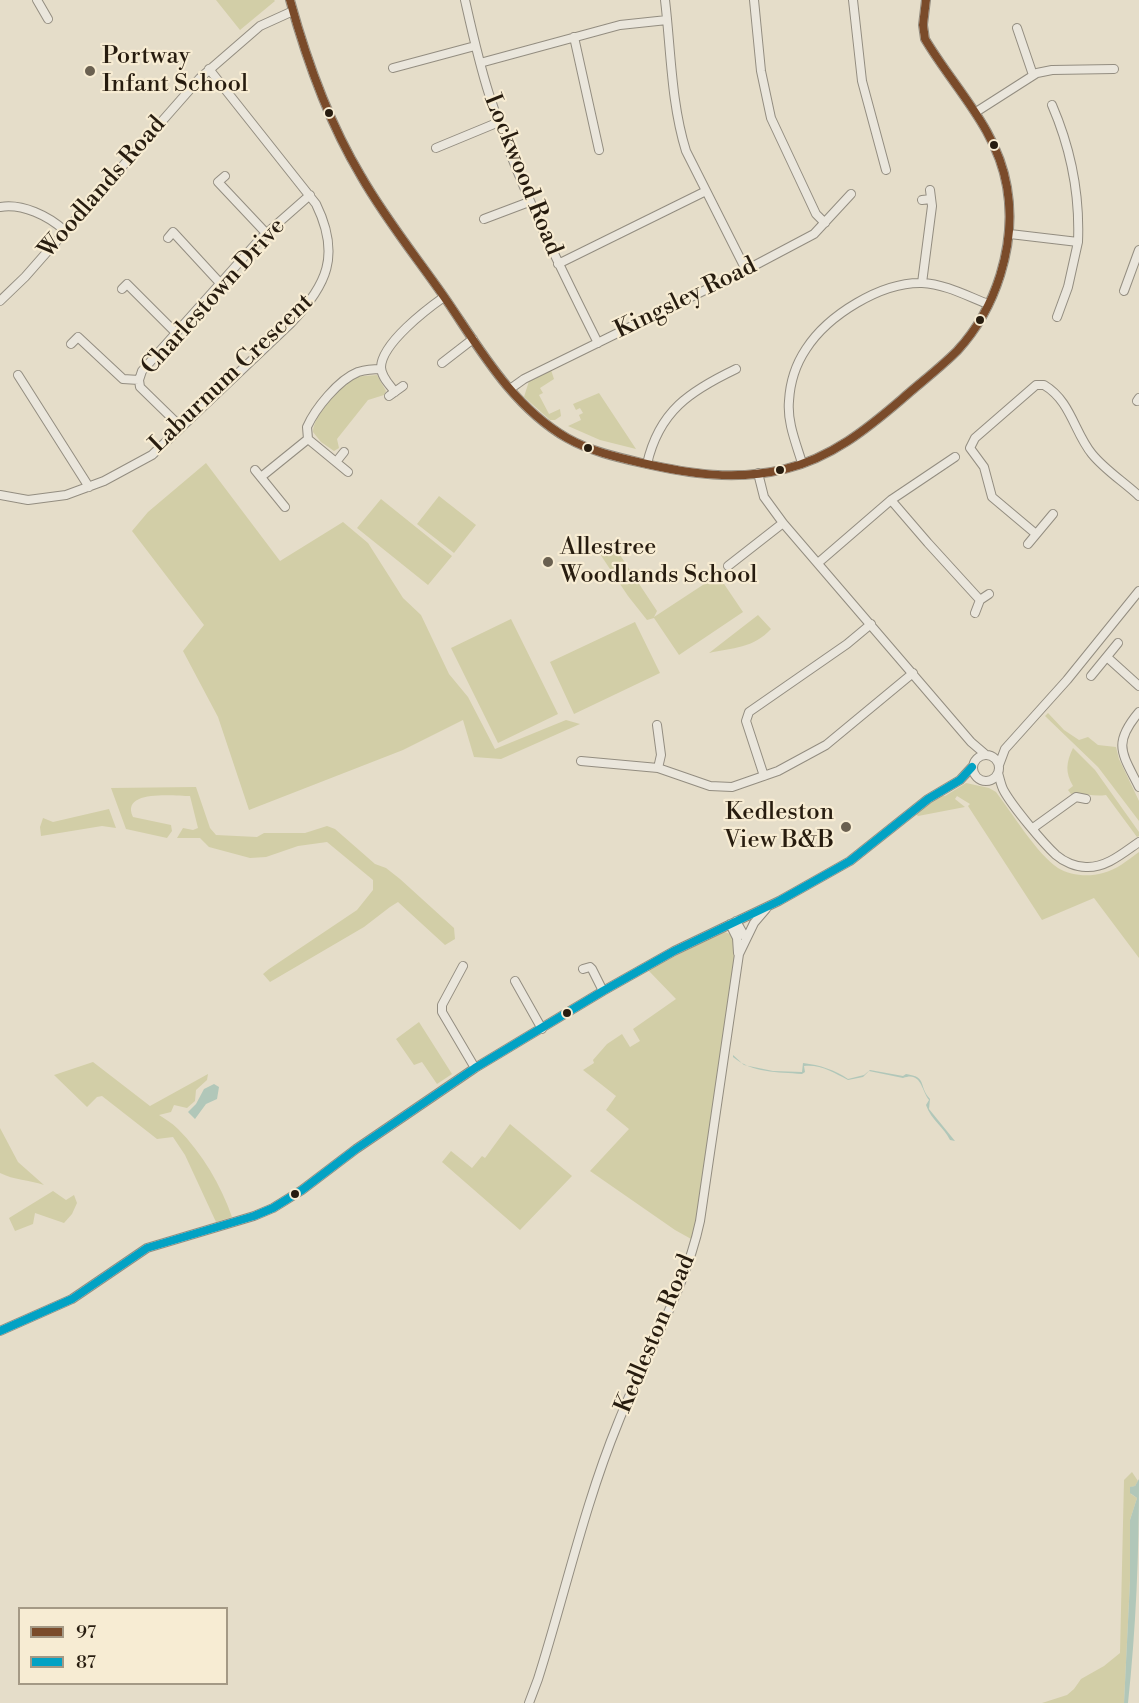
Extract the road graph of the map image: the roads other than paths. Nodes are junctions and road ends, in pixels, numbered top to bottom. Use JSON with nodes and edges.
{"nodes":[{"id":1,"x":37,"y":0,"type":"edge"},
{"id":2,"x":290,"y":0,"type":"edge"},
{"id":3,"x":465,"y":0,"type":"edge"},
{"id":4,"x":665,"y":0,"type":"edge"},
{"id":5,"x":754,"y":0,"type":"edge"},
{"id":6,"x":853,"y":0,"type":"edge"},
{"id":7,"x":926,"y":0,"type":"edge"},
{"id":8,"x":293,"y":12,"type":"junction"},
{"id":9,"x":48,"y":19,"type":"dead end"},
{"id":10,"x":667,"y":20,"type":"junction"},
{"id":11,"x":1017,"y":28,"type":"dead end"},
{"id":12,"x":574,"y":37,"type":"junction"},
{"id":13,"x":475,"y":46,"type":"junction"},
{"id":14,"x":1107,"y":60,"type":"dead end"},
{"id":15,"x":480,"y":63,"type":"junction"},
{"id":16,"x":393,"y":68,"type":"dead end"},
{"id":17,"x":209,"y":69,"type":"junction"},
{"id":18,"x":1033,"y":75,"type":"junction"},
{"id":19,"x":1052,"y":105,"type":"dead end"},
{"id":20,"x":976,"y":112,"type":"junction"},
{"id":21,"x":499,"y":122,"type":"junction"},
{"id":22,"x":436,"y":148,"type":"dead end"},
{"id":23,"x":599,"y":150,"type":"dead end"},
{"id":24,"x":886,"y":170,"type":"dead end"},
{"id":25,"x":225,"y":176,"type":"dead end"},
{"id":26,"x":706,"y":191,"type":"junction"},
{"id":27,"x":851,"y":194,"type":"dead end"},
{"id":28,"x":310,"y":195,"type":"junction"},
{"id":29,"x":922,"y":200,"type":"dead end"},
{"id":30,"x":529,"y":202,"type":"junction"},
{"id":31,"x":0,"y":207,"type":"edge"},
{"id":32,"x":484,"y":219,"type":"dead end"},
{"id":33,"x":825,"y":223,"type":"junction"},
{"id":34,"x":66,"y":231,"type":"junction"},
{"id":35,"x":266,"y":233,"type":"junction"},
{"id":36,"x":1010,"y":234,"type":"junction"},
{"id":37,"x":168,"y":238,"type":"dead end"},
{"id":38,"x":1078,"y":242,"type":"junction"},
{"id":39,"x":1139,"y":250,"type":"edge"},
{"id":40,"x":558,"y":264,"type":"junction"},
{"id":41,"x":746,"y":270,"type":"junction"},
{"id":42,"x":220,"y":283,"type":"junction"},
{"id":43,"x":922,"y":283,"type":"junction"},
{"id":44,"x":122,"y":289,"type":"dead end"},
{"id":45,"x":1125,"y":291,"type":"dead end"},
{"id":46,"x":444,"y":297,"type":"junction"},
{"id":47,"x":0,"y":301,"type":"edge"},
{"id":48,"x":988,"y":304,"type":"junction"},
{"id":49,"x":1058,"y":317,"type":"dead end"},
{"id":50,"x":176,"y":333,"type":"junction"},
{"id":51,"x":473,"y":339,"type":"junction"},
{"id":52,"x":598,"y":343,"type":"junction"},
{"id":53,"x":71,"y":344,"type":"dead end"},
{"id":54,"x":442,"y":363,"type":"dead end"},
{"id":55,"x":381,"y":369,"type":"junction"},
{"id":56,"x":736,"y":369,"type":"dead end"},
{"id":57,"x":18,"y":375,"type":"dead end"},
{"id":58,"x":139,"y":380,"type":"junction"},
{"id":59,"x":403,"y":386,"type":"dead end"},
{"id":60,"x":510,"y":389,"type":"junction"},
{"id":61,"x":31,"y":395,"type":"junction"},
{"id":62,"x":23,"y":400,"type":"dead end"},
{"id":63,"x":181,"y":427,"type":"junction"},
{"id":64,"x":308,"y":439,"type":"junction"},
{"id":65,"x":344,"y":452,"type":"dead end"},
{"id":66,"x":955,"y":457,"type":"dead end"},
{"id":67,"x":336,"y":462,"type":"junction"},
{"id":68,"x":647,"y":464,"type":"junction"},
{"id":69,"x":802,"y":464,"type":"junction"},
{"id":70,"x":255,"y":470,"type":"dead end"},
{"id":71,"x":348,"y":472,"type":"dead end"},
{"id":72,"x":758,"y":473,"type":"junction"},
{"id":73,"x":261,"y":477,"type":"junction"},
{"id":74,"x":89,"y":487,"type":"junction"},
{"id":75,"x":0,"y":495,"type":"edge"},
{"id":76,"x":1139,"y":495,"type":"edge"},
{"id":77,"x":891,"y":500,"type":"junction"},
{"id":78,"x":285,"y":507,"type":"dead end"},
{"id":79,"x":1053,"y":514,"type":"dead end"},
{"id":80,"x":783,"y":523,"type":"junction"},
{"id":81,"x":1036,"y":534,"type":"junction"},
{"id":82,"x":1028,"y":544,"type":"dead end"},
{"id":83,"x":730,"y":561,"type":"dead end"},
{"id":84,"x":818,"y":563,"type":"junction"},
{"id":85,"x":1139,"y":591,"type":"edge"},
{"id":86,"x":989,"y":594,"type":"dead end"},
{"id":87,"x":980,"y":600,"type":"junction"},
{"id":88,"x":975,"y":613,"type":"dead end"},
{"id":89,"x":871,"y":624,"type":"junction"},
{"id":90,"x":1118,"y":643,"type":"dead end"},
{"id":91,"x":1108,"y":658,"type":"junction"},
{"id":92,"x":913,"y":673,"type":"junction"},
{"id":93,"x":1091,"y":676,"type":"dead end"},
{"id":94,"x":1139,"y":686,"type":"edge"},
{"id":95,"x":1139,"y":712,"type":"edge"},
{"id":96,"x":657,"y":725,"type":"dead end"},
{"id":97,"x":658,"y":737,"type":"junction"},
{"id":98,"x":649,"y":738,"type":"dead end"},
{"id":99,"x":971,"y":742,"type":"junction"},
{"id":100,"x":1005,"y":749,"type":"junction"},
{"id":101,"x":987,"y":754,"type":"junction"},
{"id":102,"x":581,"y":761,"type":"dead end"},
{"id":103,"x":974,"y":764,"type":"junction"},
{"id":104,"x":658,"y":768,"type":"junction"},
{"id":105,"x":999,"y":769,"type":"junction"},
{"id":106,"x":764,"y":776,"type":"junction"},
{"id":107,"x":978,"y":779,"type":"junction"},
{"id":108,"x":960,"y":780,"type":"junction"},
{"id":109,"x":987,"y":781,"type":"junction"},
{"id":110,"x":1139,"y":786,"type":"edge"},
{"id":111,"x":1003,"y":790,"type":"junction"},
{"id":112,"x":1065,"y":793,"type":"dead end"},
{"id":113,"x":1086,"y":799,"type":"dead end"},
{"id":114,"x":1071,"y":801,"type":"junction"},
{"id":115,"x":1033,"y":828,"type":"junction"},
{"id":116,"x":1139,"y":842,"type":"edge"},
{"id":117,"x":770,"y":906,"type":"junction"},
{"id":118,"x":733,"y":923,"type":"junction"},
{"id":119,"x":746,"y":939,"type":"junction"},
{"id":120,"x":738,"y":954,"type":"junction"},
{"id":121,"x":463,"y":966,"type":"dead end"},
{"id":122,"x":583,"y":969,"type":"dead end"},
{"id":123,"x":515,"y":981,"type":"dead end"},
{"id":124,"x":603,"y":991,"type":"junction"},
{"id":125,"x":542,"y":1029,"type":"junction"},
{"id":126,"x":476,"y":1068,"type":"junction"},
{"id":127,"x":0,"y":1331,"type":"edge"},
{"id":128,"x":528,"y":1703,"type":"edge"}],
"edges":[{"from":1,"to":9,"type":"street"},
{"from":2,"to":8,"type":"street"},
{"from":3,"to":13,"type":"street","name":"Lockwood Road"},
{"from":4,"to":10,"type":"street"},
{"from":5,"to":33,"type":"street"},
{"from":6,"to":24,"type":"street"},
{"from":7,"to":20,"type":"street"},
{"from":8,"to":17,"type":"street","name":"Woodlands Road"},
{"from":8,"to":46,"type":"street"},
{"from":10,"to":12,"type":"street"},
{"from":10,"to":26,"type":"street"},
{"from":11,"to":18,"type":"street"},
{"from":12,"to":15,"type":"street"},
{"from":12,"to":23,"type":"street"},
{"from":13,"to":15,"type":"street","name":"Lockwood Road"},
{"from":13,"to":16,"type":"street"},
{"from":14,"to":18,"type":"street"},
{"from":15,"to":21,"type":"street","name":"Lockwood Road"},
{"from":17,"to":28,"type":"street","name":"Laburnum Crescent"},
{"from":17,"to":34,"type":"street","name":"Woodlands Road"},
{"from":18,"to":20,"type":"street"},
{"from":19,"to":38,"type":"street"},
{"from":20,"to":36,"type":"street"},
{"from":21,"to":22,"type":"street"},
{"from":21,"to":30,"type":"street","name":"Lockwood Road"},
{"from":25,"to":35,"type":"street"},
{"from":26,"to":40,"type":"street"},
{"from":26,"to":41,"type":"street"},
{"from":27,"to":33,"type":"street","name":"Kingsley Road"},
{"from":28,"to":35,"type":"street","name":"Charlestown Drive"},
{"from":28,"to":63,"type":"street","name":"Laburnum Crescent"},
{"from":29,"to":43,"type":"street"},
{"from":30,"to":32,"type":"street"},
{"from":30,"to":40,"type":"street","name":"Lockwood Road"},
{"from":31,"to":34,"type":"street"},
{"from":33,"to":41,"type":"street","name":"Kingsley Road"},
{"from":34,"to":47,"type":"street","name":"Woodlands Road"},
{"from":35,"to":42,"type":"street","name":"Charlestown Drive"},
{"from":36,"to":38,"type":"street"},
{"from":36,"to":48,"type":"street"},
{"from":37,"to":42,"type":"street"},
{"from":38,"to":49,"type":"street"},
{"from":39,"to":45,"type":"street"},
{"from":40,"to":52,"type":"street","name":"Lockwood Road"},
{"from":41,"to":52,"type":"street","name":"Kingsley Road"},
{"from":42,"to":50,"type":"street","name":"Charlestown Drive"},
{"from":43,"to":48,"type":"street"},
{"from":43,"to":69,"type":"street"},
{"from":44,"to":50,"type":"street"},
{"from":46,"to":51,"type":"street"},
{"from":46,"to":55,"type":"street"},
{"from":48,"to":69,"type":"street"},
{"from":50,"to":58,"type":"street","name":"Charlestown Drive"},
{"from":51,"to":54,"type":"street"},
{"from":51,"to":60,"type":"street"},
{"from":52,"to":60,"type":"street","name":"Kingsley Road"},
{"from":53,"to":58,"type":"street"},
{"from":55,"to":59,"type":"street"},
{"from":55,"to":64,"type":"street"},
{"from":56,"to":68,"type":"street"},
{"from":57,"to":61,"type":"street"},
{"from":58,"to":63,"type":"street","name":"Charlestown Drive"},
{"from":60,"to":68,"type":"street"},
{"from":61,"to":62,"type":"street"},
{"from":61,"to":74,"type":"street"},
{"from":63,"to":74,"type":"street","name":"Laburnum Crescent"},
{"from":64,"to":67,"type":"street"},
{"from":64,"to":73,"type":"street"},
{"from":65,"to":67,"type":"street"},
{"from":66,"to":77,"type":"street"},
{"from":67,"to":71,"type":"street"},
{"from":68,"to":72,"type":"street"},
{"from":69,"to":72,"type":"street"},
{"from":70,"to":73,"type":"street"},
{"from":72,"to":80,"type":"street"},
{"from":73,"to":78,"type":"street"},
{"from":74,"to":75,"type":"street","name":"Laburnum Crescent"},
{"from":76,"to":81,"type":"street"},
{"from":77,"to":84,"type":"street"},
{"from":77,"to":87,"type":"street"},
{"from":79,"to":81,"type":"street"},
{"from":80,"to":83,"type":"street"},
{"from":80,"to":84,"type":"street"},
{"from":81,"to":82,"type":"street"},
{"from":84,"to":89,"type":"street"},
{"from":85,"to":100,"type":"street"},
{"from":86,"to":87,"type":"street"},
{"from":87,"to":88,"type":"street"},
{"from":89,"to":92,"type":"street"},
{"from":89,"to":106,"type":"street"},
{"from":90,"to":91,"type":"street"},
{"from":91,"to":93,"type":"street"},
{"from":91,"to":94,"type":"street"},
{"from":92,"to":99,"type":"street"},
{"from":92,"to":106,"type":"street"},
{"from":95,"to":110,"type":"street"},
{"from":96,"to":97,"type":"street"},
{"from":97,"to":98,"type":"street"},
{"from":97,"to":104,"type":"street"},
{"from":99,"to":101,"type":"street"},
{"from":99,"to":103,"type":"street"},
{"from":100,"to":101,"type":"street"},
{"from":100,"to":105,"type":"street"},
{"from":101,"to":103,"type":"street"},
{"from":101,"to":105,"type":"street"},
{"from":102,"to":104,"type":"street"},
{"from":103,"to":107,"type":"street"},
{"from":103,"to":108,"type":"street","name":"Kedleston Road"},
{"from":104,"to":106,"type":"street"},
{"from":105,"to":109,"type":"street"},
{"from":105,"to":111,"type":"street"},
{"from":107,"to":108,"type":"street","name":"Kedleston Road"},
{"from":107,"to":109,"type":"street"},
{"from":108,"to":117,"type":"street","name":"Kedleston Road"},
{"from":109,"to":111,"type":"street"},
{"from":111,"to":115,"type":"street"},
{"from":112,"to":114,"type":"street"},
{"from":113,"to":114,"type":"street"},
{"from":114,"to":115,"type":"street"},
{"from":115,"to":116,"type":"street"},
{"from":117,"to":118,"type":"street","name":"Kedleston Road"},
{"from":117,"to":119,"type":"street","name":"Kedleston Road"},
{"from":118,"to":119,"type":"street"},
{"from":118,"to":120,"type":"street","name":"Kedleston Road"},
{"from":118,"to":124,"type":"street"},
{"from":119,"to":120,"type":"street","name":"Kedleston Road"},
{"from":120,"to":128,"type":"street","name":"Kedleston Road"},
{"from":121,"to":126,"type":"street"},
{"from":122,"to":124,"type":"street"},
{"from":123,"to":125,"type":"street"},
{"from":124,"to":125,"type":"street"},
{"from":125,"to":126,"type":"street"},
{"from":126,"to":127,"type":"street"}]}
